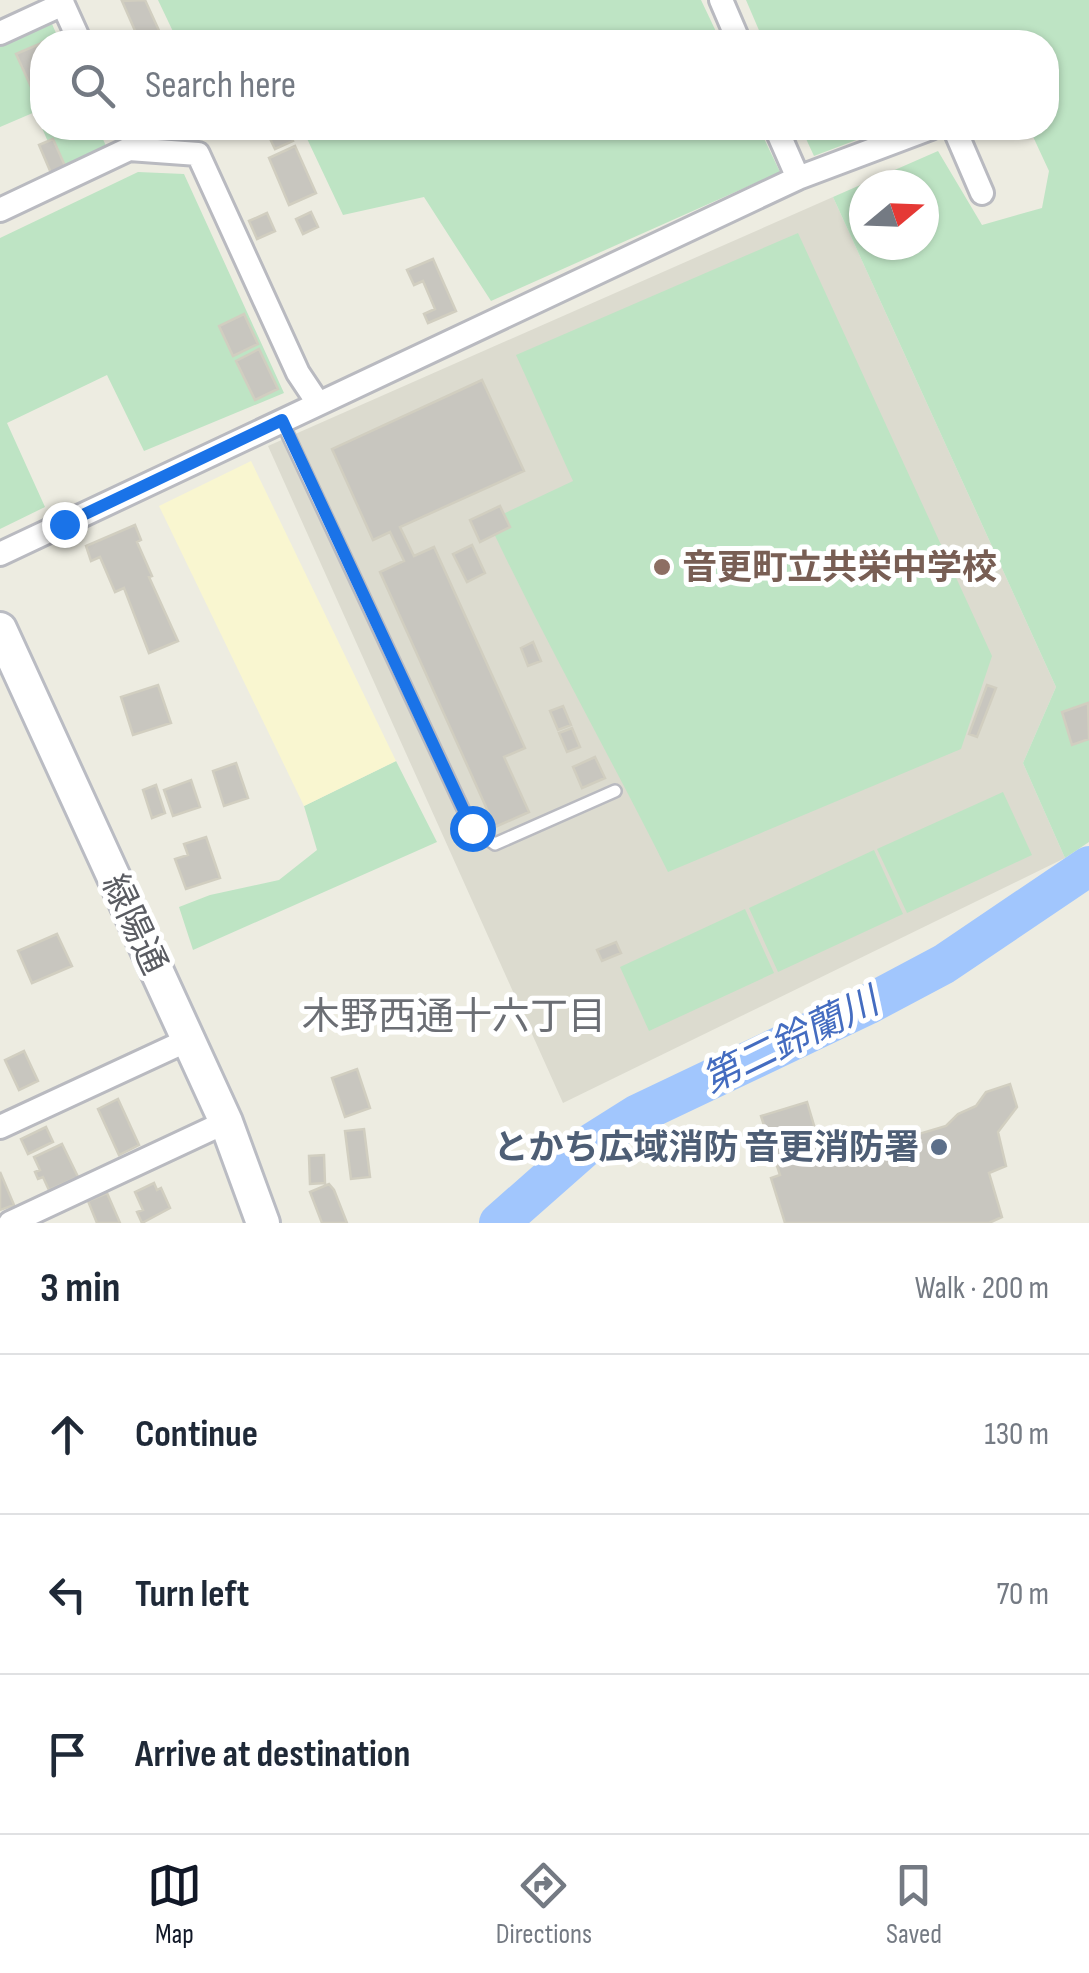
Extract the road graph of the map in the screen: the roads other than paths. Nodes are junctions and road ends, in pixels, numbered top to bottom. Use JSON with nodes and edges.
{"nodes":[{"id":1,"x":720,"y":0,"type":"edge"},
{"id":2,"x":62,"y":2,"type":"edge"},
{"id":3,"x":75,"y":30,"type":"edge"},
{"id":4,"x":734,"y":30,"type":"edge"},
{"id":5,"x":0,"y":33,"type":"edge"},
{"id":6,"x":121,"y":140,"type":"edge"},
{"id":7,"x":133,"y":140,"type":"edge"},
{"id":8,"x":781,"y":140,"type":"edge"},
{"id":9,"x":899,"y":140,"type":"edge"},
{"id":10,"x":959,"y":140,"type":"edge"},
{"id":11,"x":798,"y":178,"type":"junction"},
{"id":12,"x":982,"y":193,"type":"dead end"},
{"id":13,"x":0,"y":210,"type":"edge"},
{"id":14,"x":318,"y":403,"type":"junction"},
{"id":15,"x":282,"y":420,"type":"junction"},
{"id":16,"x":0,"y":554,"type":"edge"},
{"id":17,"x":0,"y":629,"type":"edge"},
{"id":18,"x":615,"y":791,"type":"dead end"},
{"id":19,"x":188,"y":1040,"type":"junction"},
{"id":20,"x":226,"y":1122,"type":"junction"},
{"id":21,"x":0,"y":1126,"type":"edge"},
{"id":22,"x":10,"y":1223,"type":"edge"},
{"id":23,"x":263,"y":1223,"type":"edge"}],
"edges":[{"from":1,"to":4,"type":"street"},
{"from":2,"to":3,"type":"street"},
{"from":2,"to":5,"type":"street"},
{"from":6,"to":13,"type":"street"},
{"from":7,"to":14,"type":"street"},
{"from":8,"to":11,"type":"street"},
{"from":9,"to":11,"type":"street"},
{"from":10,"to":12,"type":"street"},
{"from":11,"to":14,"type":"street"},
{"from":14,"to":15,"type":"street"},
{"from":15,"to":16,"type":"street"},
{"from":15,"to":18,"type":"lane"},
{"from":17,"to":19,"type":"street","name":"緑陽通"},
{"from":19,"to":20,"type":"street","name":"緑陽通"},
{"from":19,"to":21,"type":"street"},
{"from":20,"to":22,"type":"street"},
{"from":20,"to":23,"type":"street","name":"緑陽通"}]}
